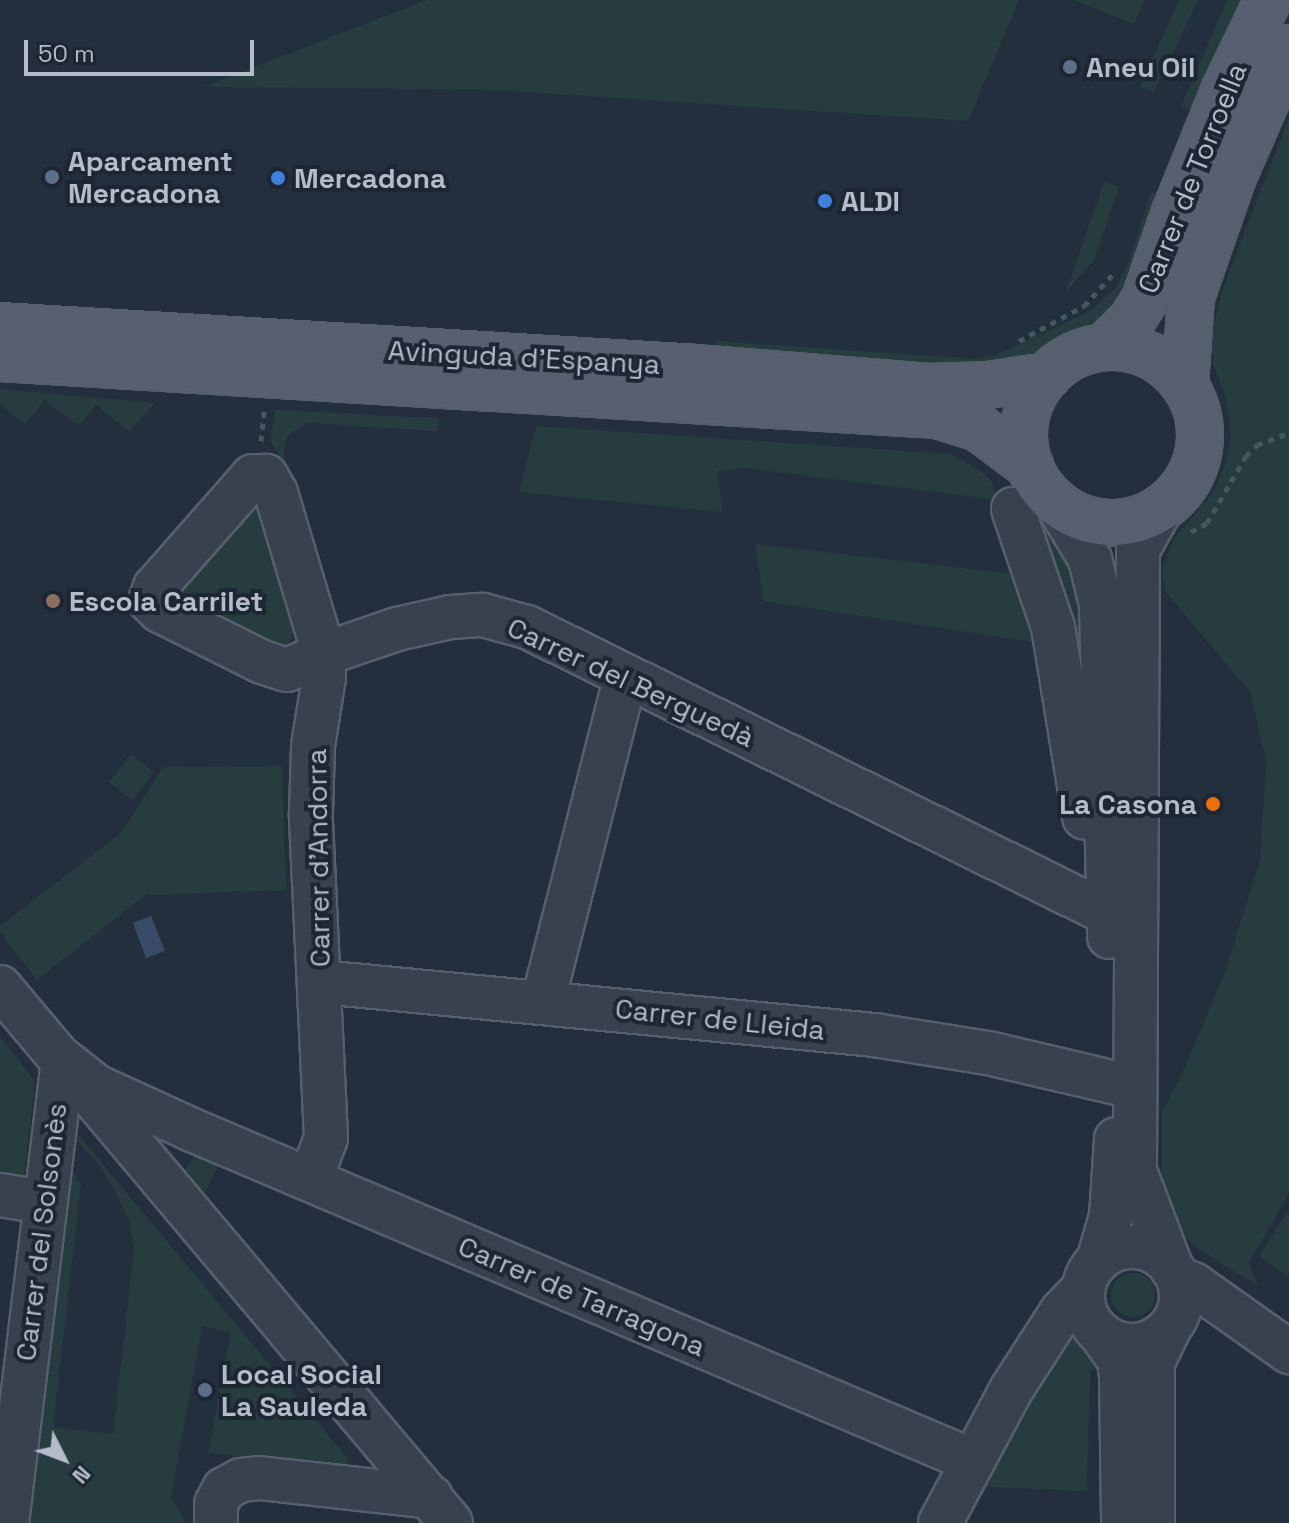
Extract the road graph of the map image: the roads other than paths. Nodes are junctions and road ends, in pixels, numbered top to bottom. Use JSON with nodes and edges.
{"nodes":[{"id":1,"x":1268,"y":0,"type":"edge"},
{"id":2,"x":1289,"y":48,"type":"edge"},
{"id":3,"x":0,"y":326,"type":"edge"},
{"id":4,"x":1105,"y":347,"type":"junction"},
{"id":5,"x":0,"y":358,"type":"edge"},
{"id":6,"x":1047,"y":376,"type":"junction"},
{"id":7,"x":1185,"y":385,"type":"junction"},
{"id":8,"x":1030,"y":466,"type":"junction"},
{"id":9,"x":276,"y":493,"type":"joint"},
{"id":10,"x":1034,"y":505,"type":"junction"},
{"id":11,"x":1162,"y":507,"type":"junction"},
{"id":12,"x":324,"y":654,"type":"junction"},
{"id":13,"x":626,"y":676,"type":"junction"},
{"id":14,"x":1099,"y":909,"type":"junction"},
{"id":15,"x":321,"y":982,"type":"junction"},
{"id":16,"x":0,"y":987,"type":"edge"},
{"id":17,"x":543,"y":1001,"type":"junction"},
{"id":18,"x":60,"y":1072,"type":"junction"},
{"id":19,"x":1116,"y":1083,"type":"junction"},
{"id":20,"x":114,"y":1122,"type":"junction"},
{"id":21,"x":192,"y":1130,"type":"junction"},
{"id":22,"x":310,"y":1180,"type":"junction"},
{"id":23,"x":0,"y":1195,"type":"edge"},
{"id":24,"x":43,"y":1202,"type":"junction"},
{"id":25,"x":1091,"y":1275,"type":"junction"},
{"id":26,"x":1174,"y":1299,"type":"junction"},
{"id":27,"x":1100,"y":1333,"type":"junction"},
{"id":28,"x":1289,"y":1352,"type":"edge"},
{"id":29,"x":8,"y":1451,"type":"edge"},
{"id":30,"x":973,"y":1461,"type":"junction"},
{"id":31,"x":441,"y":1510,"type":"edge"},
{"id":32,"x":7,"y":1523,"type":"edge"},
{"id":33,"x":216,"y":1523,"type":"edge"},
{"id":34,"x":940,"y":1523,"type":"edge"},
{"id":35,"x":1123,"y":1523,"type":"edge"},
{"id":36,"x":1153,"y":1523,"type":"edge"}],
"edges":[{"from":1,"to":4,"type":"main road","name":"Carrer de Torroella"},
{"from":2,"to":7,"type":"main road","name":"Carrer de Torroella"},
{"from":3,"to":6,"type":"main road","name":"Avinguda d'Espanya"},
{"from":4,"to":6,"type":"main road"},
{"from":4,"to":7,"type":"main road"},
{"from":5,"to":8,"type":"main road","name":"Avinguda d'Espanya"},
{"from":6,"to":8,"type":"main road"},
{"from":7,"to":11,"type":"main road"},
{"from":8,"to":10,"type":"main road"},
{"from":9,"to":12,"type":"street","name":"Carrer d'Andorra"},
{"from":9,"to":12,"type":"street","name":"Carrer del Berguedà"},
{"from":10,"to":11,"type":"main road"},
{"from":10,"to":14,"type":"street"},
{"from":10,"to":14,"type":"street"},
{"from":11,"to":26,"type":"street"},
{"from":12,"to":13,"type":"street","name":"Carrer del Berguedà"},
{"from":12,"to":15,"type":"street","name":"Carrer d'Andorra"},
{"from":13,"to":14,"type":"street","name":"Carrer del Berguedà"},
{"from":13,"to":17,"type":"street"},
{"from":14,"to":19,"type":"street"},
{"from":15,"to":17,"type":"street","name":"Carrer de Lleida"},
{"from":15,"to":22,"type":"street","name":"Carrer d'Andorra"},
{"from":16,"to":18,"type":"street"},
{"from":17,"to":19,"type":"street","name":"Carrer de Lleida"},
{"from":18,"to":20,"type":"street"},
{"from":18,"to":21,"type":"street","name":"Carrer de Tarragona"},
{"from":18,"to":24,"type":"street","name":"Carrer del Solsonès"},
{"from":19,"to":25,"type":"street"},
{"from":20,"to":21,"type":"street","name":"Carrer de Tarragona"},
{"from":20,"to":31,"type":"street"},
{"from":21,"to":22,"type":"street","name":"Carrer de Tarragona"},
{"from":22,"to":30,"type":"street","name":"Carrer de Tarragona"},
{"from":23,"to":24,"type":"street"},
{"from":24,"to":29,"type":"street","name":"Carrer del Solsonès"},
{"from":25,"to":26,"type":"street"},
{"from":25,"to":27,"type":"street"},
{"from":25,"to":30,"type":"street"},
{"from":26,"to":27,"type":"street"},
{"from":26,"to":28,"type":"street"},
{"from":26,"to":36,"type":"street"},
{"from":27,"to":35,"type":"street"},
{"from":29,"to":32,"type":"street","name":"Carrer del Solsonès"},
{"from":30,"to":34,"type":"street"},
{"from":31,"to":33,"type":"street"}]}
